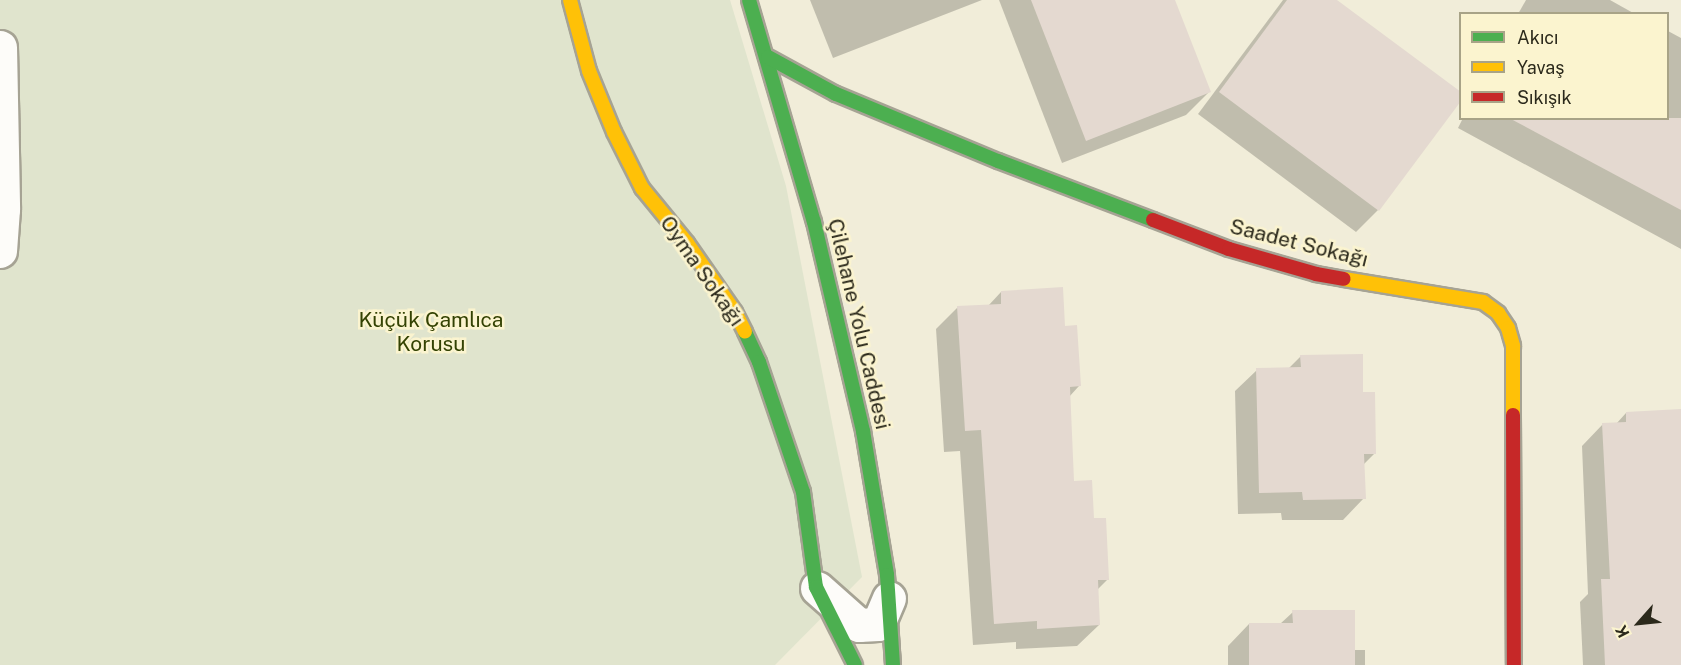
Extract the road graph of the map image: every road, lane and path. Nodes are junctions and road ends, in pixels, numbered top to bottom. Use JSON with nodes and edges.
{"nodes":[{"id":1,"x":570,"y":0,"type":"edge"},
{"id":2,"x":749,"y":0,"type":"edge"},
{"id":3,"x":0,"y":47,"type":"edge"},
{"id":4,"x":768,"y":57,"type":"junction"},
{"id":5,"x":0,"y":251,"type":"edge"},
{"id":6,"x":816,"y":587,"type":"junction"},
{"id":7,"x":889,"y":598,"type":"junction"},
{"id":8,"x":855,"y":665,"type":"edge"},
{"id":9,"x":893,"y":665,"type":"edge"},
{"id":10,"x":1514,"y":665,"type":"edge"}],
"edges":[{"from":1,"to":6,"type":"street","name":"Oyma Sokağı"},
{"from":2,"to":4,"type":"street","name":"Çilehane Yolu Caddesi"},
{"from":3,"to":5,"type":"street"},
{"from":4,"to":7,"type":"street","name":"Çilehane Yolu Caddesi"},
{"from":4,"to":10,"type":"street","name":"Saadet Sokağı"},
{"from":6,"to":7,"type":"street"},
{"from":6,"to":8,"type":"street","name":"Oyma Sokağı"},
{"from":7,"to":9,"type":"street","name":"Çilehane Yolu Caddesi"}]}
